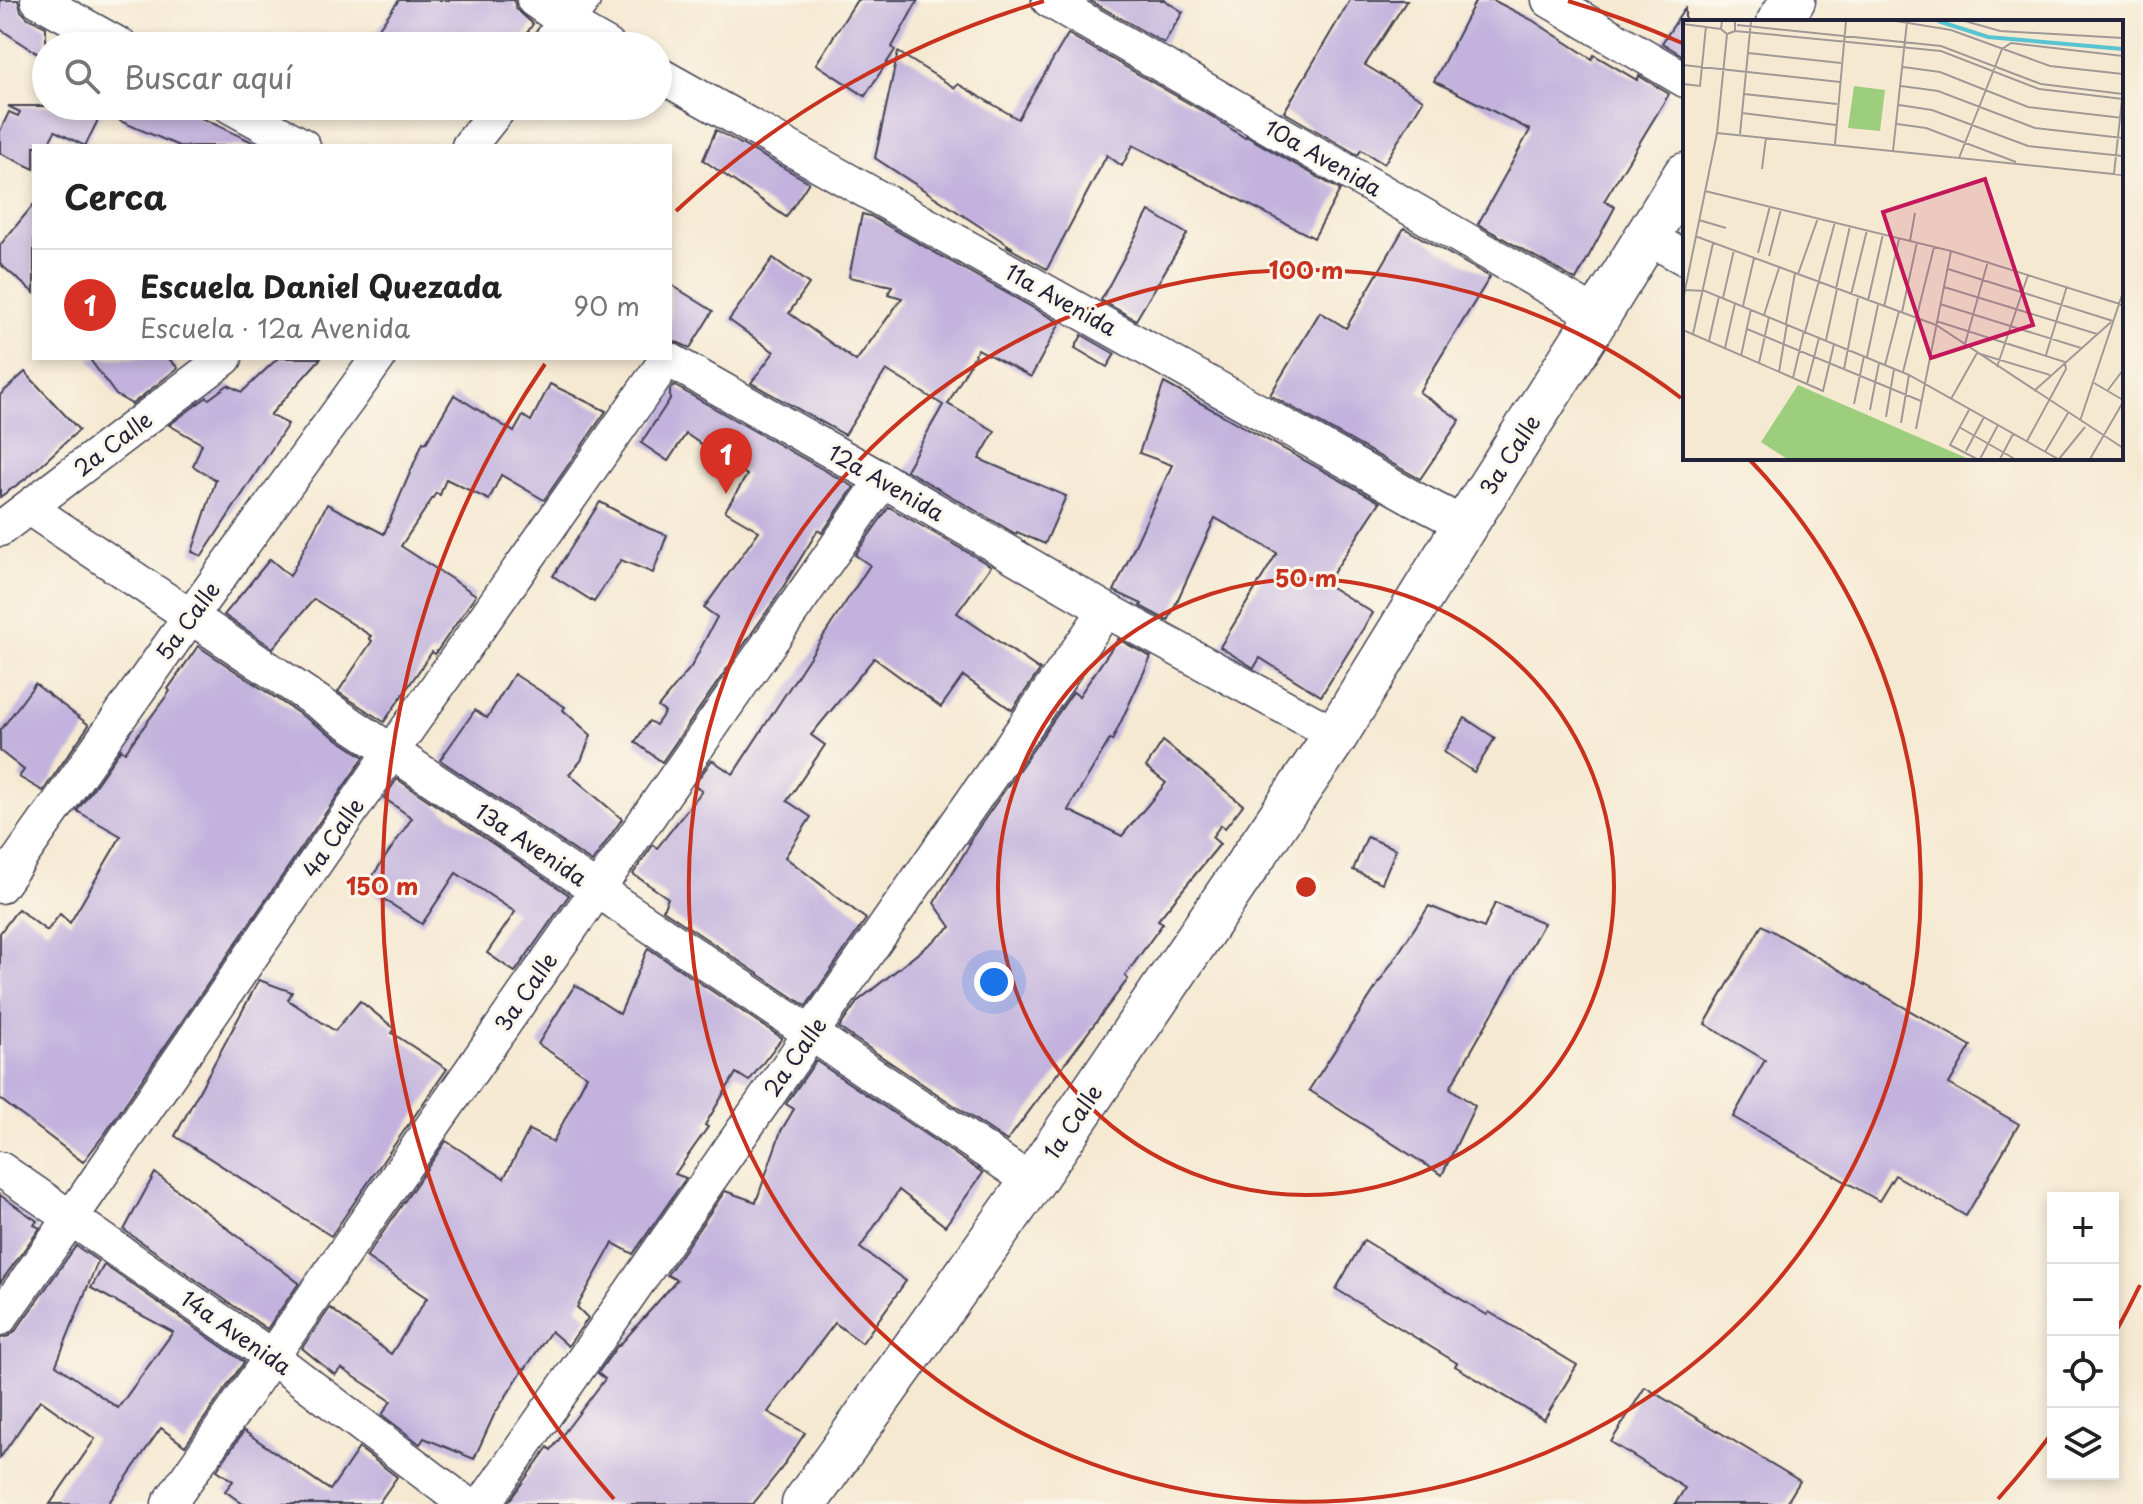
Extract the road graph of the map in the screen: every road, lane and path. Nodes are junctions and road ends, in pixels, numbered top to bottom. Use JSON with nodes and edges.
{"nodes":[{"id":1,"x":38,"y":0,"type":"edge"},
{"id":2,"x":534,"y":0,"type":"edge"},
{"id":3,"x":1049,"y":0,"type":"edge"},
{"id":4,"x":1549,"y":0,"type":"edge"},
{"id":5,"x":1793,"y":0,"type":"edge"},
{"id":6,"x":1780,"y":20,"type":"edge"},
{"id":7,"x":565,"y":23,"type":"edge"},
{"id":8,"x":96,"y":32,"type":"edge"},
{"id":9,"x":1683,"y":79,"type":"edge"},
{"id":10,"x":672,"y":82,"type":"edge"},
{"id":11,"x":256,"y":120,"type":"edge"},
{"id":12,"x":490,"y":120,"type":"edge"},
{"id":13,"x":299,"y":144,"type":"edge"},
{"id":14,"x":471,"y":144,"type":"edge"},
{"id":15,"x":1683,"y":178,"type":"edge"},
{"id":16,"x":1647,"y":237,"type":"junction"},
{"id":17,"x":1683,"y":257,"type":"edge"},
{"id":18,"x":1598,"y":316,"type":"junction"},
{"id":19,"x":222,"y":360,"type":"edge"},
{"id":20,"x":377,"y":360,"type":"edge"},
{"id":21,"x":666,"y":360,"type":"edge"},
{"id":22,"x":671,"y":360,"type":"edge"},
{"id":23,"x":883,"y":480,"type":"junction"},
{"id":24,"x":29,"y":508,"type":"junction"},
{"id":25,"x":1465,"y":525,"type":"junction"},
{"id":26,"x":0,"y":529,"type":"edge"},
{"id":27,"x":1106,"y":610,"type":"junction"},
{"id":28,"x":190,"y":617,"type":"junction"},
{"id":29,"x":1336,"y":735,"type":"junction"},
{"id":30,"x":392,"y":751,"type":"junction"},
{"id":31,"x":0,"y":886,"type":"edge"},
{"id":32,"x":597,"y":890,"type":"junction"},
{"id":33,"x":811,"y":1034,"type":"junction"},
{"id":34,"x":0,"y":1169,"type":"edge"},
{"id":35,"x":1032,"y":1182,"type":"junction"},
{"id":36,"x":71,"y":1218,"type":"junction"},
{"id":37,"x":0,"y":1318,"type":"edge"},
{"id":38,"x":272,"y":1357,"type":"junction"},
{"id":39,"x":169,"y":1504,"type":"edge"},
{"id":40,"x":466,"y":1504,"type":"edge"},
{"id":41,"x":483,"y":1504,"type":"edge"},
{"id":42,"x":804,"y":1504,"type":"edge"}],
"edges":[{"from":1,"to":8,"type":"street"},
{"from":2,"to":7,"type":"street"},
{"from":3,"to":18,"type":"street","name":"10a Avenida"},
{"from":4,"to":9,"type":"street"},
{"from":5,"to":6,"type":"street"},
{"from":10,"to":25,"type":"street","name":"11a Avenida"},
{"from":11,"to":13,"type":"street"},
{"from":12,"to":14,"type":"street"},
{"from":15,"to":16,"type":"street","name":"3a Calle"},
{"from":16,"to":17,"type":"street"},
{"from":16,"to":18,"type":"street","name":"3a Calle"},
{"from":18,"to":25,"type":"street","name":"3a Calle"},
{"from":19,"to":24,"type":"street","name":"2a Calle"},
{"from":20,"to":28,"type":"street","name":"5a Calle"},
{"from":21,"to":30,"type":"street","name":"4a Calle"},
{"from":22,"to":23,"type":"street","name":"12a Avenida"},
{"from":23,"to":27,"type":"street","name":"12a Avenida"},
{"from":23,"to":32,"type":"street","name":"3a Calle"},
{"from":24,"to":26,"type":"street","name":"2a Calle"},
{"from":24,"to":28,"type":"street","name":"13a Avenida"},
{"from":25,"to":29,"type":"street","name":"3a Calle"},
{"from":27,"to":29,"type":"street","name":"12a Avenida"},
{"from":27,"to":33,"type":"street","name":"2a Calle"},
{"from":28,"to":30,"type":"street","name":"13a Avenida"},
{"from":28,"to":31,"type":"street","name":"5a Calle"},
{"from":29,"to":35,"type":"street","name":"1a Calle"},
{"from":30,"to":32,"type":"street","name":"13a Avenida"},
{"from":30,"to":36,"type":"street","name":"4a Calle"},
{"from":32,"to":33,"type":"street","name":"13a Avenida"},
{"from":32,"to":38,"type":"street","name":"3a Calle"},
{"from":33,"to":35,"type":"street","name":"13a Avenida"},
{"from":33,"to":41,"type":"street","name":"2a Calle"},
{"from":34,"to":36,"type":"street","name":"14a Avenida"},
{"from":35,"to":42,"type":"street","name":"1a Calle"},
{"from":36,"to":37,"type":"street","name":"4a Calle"},
{"from":36,"to":38,"type":"street","name":"14a Avenida"},
{"from":38,"to":39,"type":"street","name":"3a Calle"},
{"from":38,"to":40,"type":"street","name":"14a Avenida"}]}
